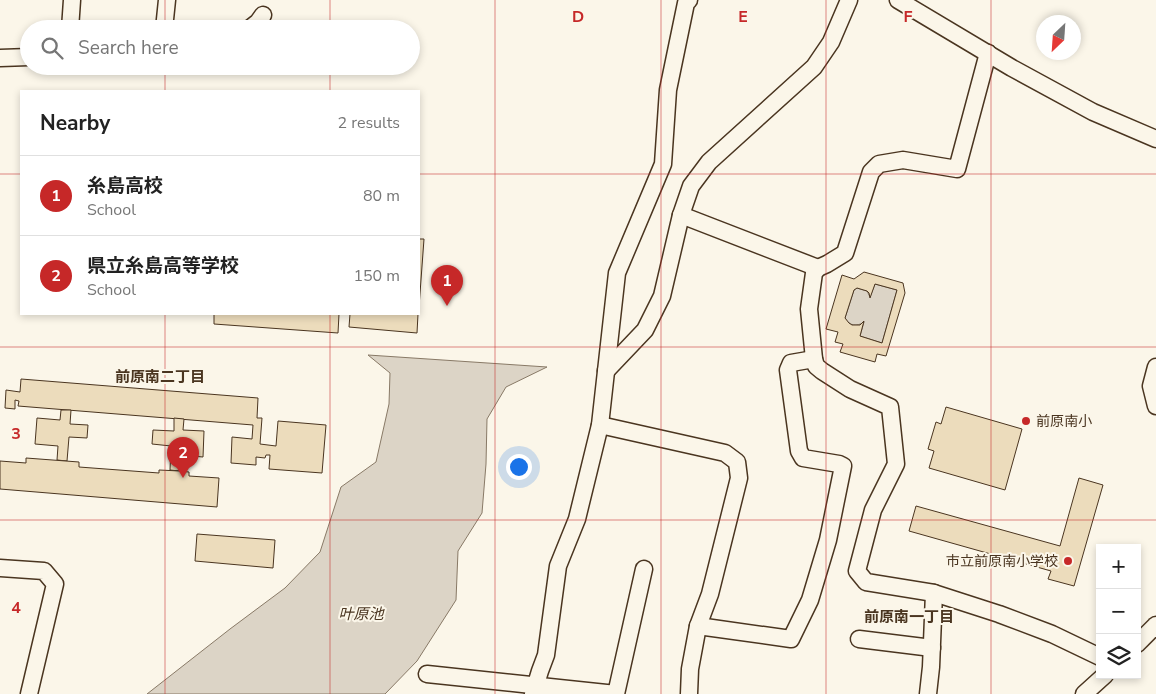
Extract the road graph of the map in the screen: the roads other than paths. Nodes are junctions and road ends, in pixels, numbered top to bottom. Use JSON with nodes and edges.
{"nodes":[{"id":1,"x":72,"y":0,"type":"edge"},
{"id":2,"x":167,"y":0,"type":"edge"},
{"id":3,"x":688,"y":0,"type":"edge"},
{"id":4,"x":849,"y":0,"type":"edge"},
{"id":5,"x":898,"y":0,"type":"edge"},
{"id":6,"x":920,"y":5,"type":"edge"},
{"id":7,"x":262,"y":16,"type":"dead end"},
{"id":8,"x":71,"y":20,"type":"edge"},
{"id":9,"x":165,"y":20,"type":"edge"},
{"id":10,"x":259,"y":20,"type":"edge"},
{"id":11,"x":988,"y":53,"type":"junction"},
{"id":12,"x":0,"y":58,"type":"edge"},
{"id":13,"x":20,"y":58,"type":"edge"},
{"id":14,"x":1156,"y":139,"type":"edge"},
{"id":15,"x":681,"y":214,"type":"junction"},
{"id":16,"x":818,"y":268,"type":"junction"},
{"id":17,"x":814,"y":359,"type":"junction"},
{"id":18,"x":1156,"y":367,"type":"edge"},
{"id":19,"x":606,"y":370,"type":"junction"},
{"id":20,"x":1156,"y":406,"type":"edge"},
{"id":21,"x":600,"y":425,"type":"junction"},
{"id":22,"x":0,"y":568,"type":"edge"},
{"id":23,"x":644,"y":569,"type":"dead end"},
{"id":24,"x":934,"y":593,"type":"junction"},
{"id":25,"x":1156,"y":625,"type":"edge"},
{"id":26,"x":698,"y":626,"type":"junction"},
{"id":27,"x":859,"y":639,"type":"dead end"},
{"id":28,"x":1141,"y":640,"type":"edge"},
{"id":29,"x":932,"y":648,"type":"junction"},
{"id":30,"x":1096,"y":655,"type":"edge"},
{"id":31,"x":427,"y":674,"type":"dead end"},
{"id":32,"x":1101,"y":679,"type":"edge"},
{"id":33,"x":534,"y":690,"type":"edge"},
{"id":34,"x":29,"y":694,"type":"edge"},
{"id":35,"x":616,"y":694,"type":"edge"},
{"id":36,"x":689,"y":694,"type":"edge"},
{"id":37,"x":928,"y":694,"type":"edge"},
{"id":38,"x":1084,"y":694,"type":"edge"}],
"edges":[{"from":1,"to":8,"type":"street"},
{"from":2,"to":9,"type":"street"},
{"from":3,"to":19,"type":"street"},
{"from":4,"to":15,"type":"street"},
{"from":5,"to":6,"type":"street"},
{"from":6,"to":11,"type":"street"},
{"from":7,"to":10,"type":"street"},
{"from":11,"to":14,"type":"street"},
{"from":11,"to":16,"type":"street"},
{"from":12,"to":13,"type":"street"},
{"from":15,"to":16,"type":"street"},
{"from":15,"to":19,"type":"street"},
{"from":16,"to":17,"type":"street"},
{"from":17,"to":24,"type":"street"},
{"from":17,"to":26,"type":"street"},
{"from":18,"to":20,"type":"street"},
{"from":19,"to":21,"type":"street"},
{"from":21,"to":26,"type":"street"},
{"from":21,"to":33,"type":"street"},
{"from":22,"to":34,"type":"street"},
{"from":23,"to":35,"type":"street"},
{"from":24,"to":29,"type":"street"},
{"from":24,"to":30,"type":"street"},
{"from":25,"to":28,"type":"street"},
{"from":26,"to":36,"type":"street"},
{"from":27,"to":29,"type":"street"},
{"from":29,"to":37,"type":"street"},
{"from":31,"to":33,"type":"street"},
{"from":32,"to":38,"type":"street"},
{"from":33,"to":35,"type":"street"}]}
